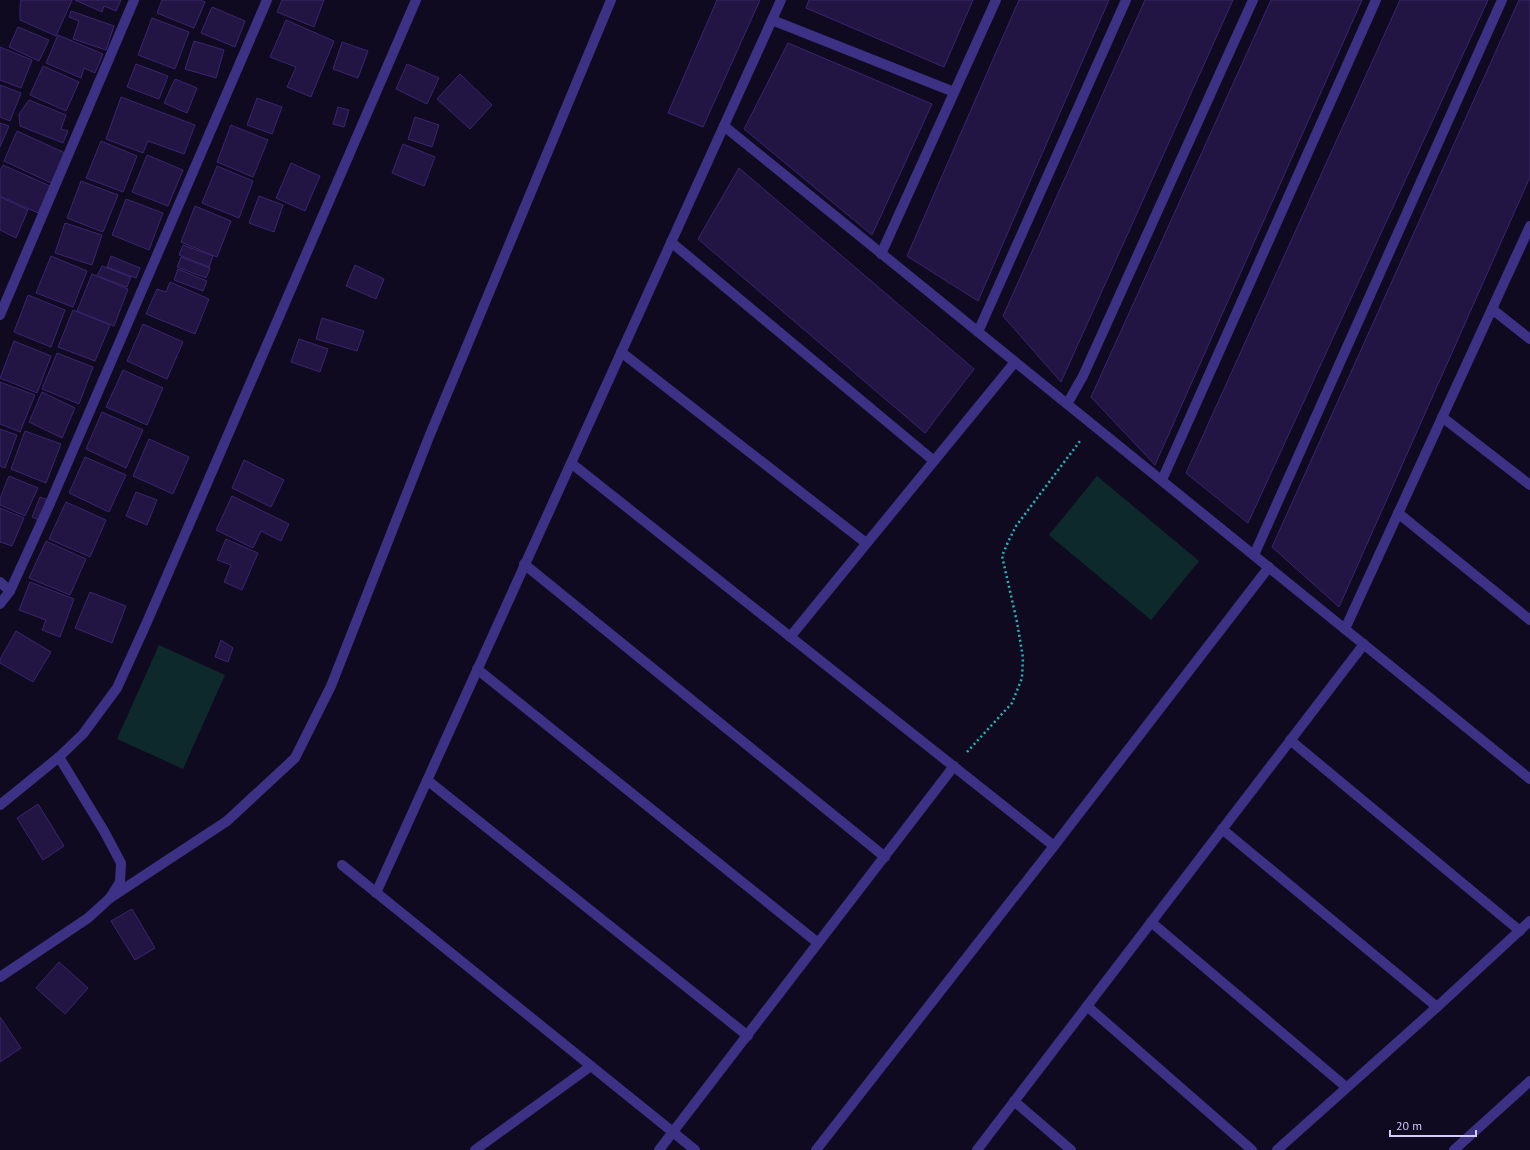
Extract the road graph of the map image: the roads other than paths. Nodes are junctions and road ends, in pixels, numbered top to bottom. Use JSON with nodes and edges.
{"nodes":[{"id":1,"x":134,"y":0,"type":"edge"},
{"id":2,"x":267,"y":0,"type":"edge"},
{"id":3,"x":416,"y":0,"type":"edge"},
{"id":4,"x":611,"y":0,"type":"edge"},
{"id":5,"x":781,"y":0,"type":"edge"},
{"id":6,"x":996,"y":0,"type":"edge"},
{"id":7,"x":1126,"y":0,"type":"edge"},
{"id":8,"x":1253,"y":0,"type":"edge"},
{"id":9,"x":1376,"y":0,"type":"edge"},
{"id":10,"x":1502,"y":0,"type":"edge"},
{"id":11,"x":772,"y":20,"type":"junction"},
{"id":12,"x":954,"y":92,"type":"junction"},
{"id":13,"x":724,"y":126,"type":"junction"},
{"id":14,"x":1530,"y":226,"type":"edge"},
{"id":15,"x":671,"y":242,"type":"junction"},
{"id":16,"x":881,"y":254,"type":"junction"},
{"id":17,"x":1492,"y":309,"type":"junction"},
{"id":18,"x":0,"y":315,"type":"edge"},
{"id":19,"x":978,"y":332,"type":"junction"},
{"id":20,"x":1530,"y":339,"type":"edge"},
{"id":21,"x":621,"y":352,"type":"junction"},
{"id":22,"x":1015,"y":362,"type":"junction"},
{"id":23,"x":1067,"y":404,"type":"junction"},
{"id":24,"x":1442,"y":417,"type":"junction"},
{"id":25,"x":934,"y":461,"type":"junction"},
{"id":26,"x":571,"y":463,"type":"junction"},
{"id":27,"x":1162,"y":480,"type":"junction"},
{"id":28,"x":1530,"y":485,"type":"edge"},
{"id":29,"x":1398,"y":513,"type":"junction"},
{"id":30,"x":866,"y":544,"type":"junction"},
{"id":31,"x":1254,"y":555,"type":"junction"},
{"id":32,"x":524,"y":564,"type":"junction"},
{"id":33,"x":1269,"y":567,"type":"junction"},
{"id":34,"x":0,"y":582,"type":"edge"},
{"id":35,"x":10,"y":591,"type":"junction"},
{"id":36,"x":0,"y":604,"type":"edge"},
{"id":37,"x":1530,"y":620,"type":"edge"},
{"id":38,"x":1345,"y":628,"type":"junction"},
{"id":39,"x":790,"y":637,"type":"junction"},
{"id":40,"x":1364,"y":644,"type":"junction"},
{"id":41,"x":477,"y":669,"type":"junction"},
{"id":42,"x":1290,"y":740,"type":"junction"},
{"id":43,"x":59,"y":757,"type":"junction"},
{"id":44,"x":954,"y":766,"type":"junction"},
{"id":45,"x":1530,"y":778,"type":"edge"},
{"id":46,"x":427,"y":780,"type":"junction"},
{"id":47,"x":0,"y":805,"type":"edge"},
{"id":48,"x":1222,"y":829,"type":"junction"},
{"id":49,"x":1054,"y":846,"type":"junction"},
{"id":50,"x":885,"y":857,"type":"junction"},
{"id":51,"x":342,"y":865,"type":"dead end"},
{"id":52,"x":376,"y":893,"type":"junction"},
{"id":53,"x":110,"y":898,"type":"junction"},
{"id":54,"x":1530,"y":921,"type":"edge"},
{"id":55,"x":1151,"y":922,"type":"junction"},
{"id":56,"x":1520,"y":931,"type":"junction"},
{"id":57,"x":818,"y":943,"type":"junction"},
{"id":58,"x":0,"y":977,"type":"edge"},
{"id":59,"x":1087,"y":1006,"type":"junction"},
{"id":60,"x":1437,"y":1007,"type":"junction"},
{"id":61,"x":748,"y":1036,"type":"junction"},
{"id":62,"x":591,"y":1066,"type":"junction"},
{"id":63,"x":1530,"y":1081,"type":"edge"},
{"id":64,"x":1346,"y":1087,"type":"junction"},
{"id":65,"x":1014,"y":1101,"type":"junction"},
{"id":66,"x":673,"y":1132,"type":"junction"},
{"id":67,"x":475,"y":1150,"type":"edge"},
{"id":68,"x":659,"y":1150,"type":"edge"},
{"id":69,"x":696,"y":1150,"type":"edge"},
{"id":70,"x":816,"y":1150,"type":"edge"},
{"id":71,"x":976,"y":1150,"type":"edge"},
{"id":72,"x":1071,"y":1150,"type":"edge"},
{"id":73,"x":1252,"y":1150,"type":"edge"},
{"id":74,"x":1277,"y":1150,"type":"edge"},
{"id":75,"x":1454,"y":1150,"type":"edge"}],
"edges":[{"from":1,"to":18,"type":"street"},
{"from":2,"to":35,"type":"street"},
{"from":3,"to":43,"type":"street"},
{"from":4,"to":53,"type":"street"},
{"from":5,"to":11,"type":"street"},
{"from":6,"to":12,"type":"street"},
{"from":7,"to":19,"type":"street"},
{"from":8,"to":23,"type":"street"},
{"from":9,"to":27,"type":"street"},
{"from":10,"to":31,"type":"street"},
{"from":11,"to":12,"type":"street"},
{"from":11,"to":13,"type":"street"},
{"from":12,"to":16,"type":"street"},
{"from":13,"to":15,"type":"street"},
{"from":13,"to":16,"type":"street"},
{"from":14,"to":17,"type":"street"},
{"from":15,"to":21,"type":"street"},
{"from":15,"to":25,"type":"street"},
{"from":16,"to":19,"type":"street"},
{"from":17,"to":20,"type":"street"},
{"from":17,"to":24,"type":"street"},
{"from":19,"to":22,"type":"street"},
{"from":21,"to":26,"type":"street"},
{"from":21,"to":30,"type":"street"},
{"from":22,"to":23,"type":"street"},
{"from":22,"to":25,"type":"street"},
{"from":23,"to":27,"type":"street"},
{"from":24,"to":28,"type":"street"},
{"from":24,"to":29,"type":"street"},
{"from":25,"to":30,"type":"street"},
{"from":26,"to":32,"type":"street"},
{"from":26,"to":39,"type":"street"},
{"from":27,"to":31,"type":"street"},
{"from":29,"to":37,"type":"street"},
{"from":29,"to":38,"type":"street"},
{"from":30,"to":39,"type":"street"},
{"from":31,"to":33,"type":"street"},
{"from":32,"to":41,"type":"street"},
{"from":32,"to":50,"type":"street"},
{"from":33,"to":38,"type":"street"},
{"from":33,"to":49,"type":"street"},
{"from":34,"to":35,"type":"street"},
{"from":35,"to":36,"type":"street"},
{"from":38,"to":40,"type":"street"},
{"from":39,"to":44,"type":"street"},
{"from":40,"to":42,"type":"street"},
{"from":40,"to":45,"type":"street"},
{"from":41,"to":46,"type":"street"},
{"from":41,"to":57,"type":"street"},
{"from":42,"to":48,"type":"street"},
{"from":42,"to":56,"type":"street"},
{"from":43,"to":47,"type":"street"},
{"from":43,"to":53,"type":"street"},
{"from":44,"to":49,"type":"street"},
{"from":44,"to":50,"type":"street"},
{"from":46,"to":52,"type":"street"},
{"from":46,"to":61,"type":"street"},
{"from":48,"to":55,"type":"street"},
{"from":48,"to":60,"type":"street"},
{"from":49,"to":70,"type":"street"},
{"from":50,"to":57,"type":"street"},
{"from":51,"to":52,"type":"street"},
{"from":52,"to":62,"type":"street"},
{"from":53,"to":58,"type":"street"},
{"from":54,"to":56,"type":"street"},
{"from":55,"to":59,"type":"street"},
{"from":55,"to":64,"type":"street"},
{"from":56,"to":60,"type":"street"},
{"from":57,"to":61,"type":"street"},
{"from":59,"to":65,"type":"street"},
{"from":59,"to":73,"type":"street"},
{"from":60,"to":64,"type":"street"},
{"from":61,"to":66,"type":"street"},
{"from":62,"to":66,"type":"street"},
{"from":62,"to":67,"type":"street"},
{"from":63,"to":75,"type":"street"},
{"from":64,"to":74,"type":"street"},
{"from":65,"to":71,"type":"street"},
{"from":65,"to":72,"type":"street"},
{"from":66,"to":68,"type":"street"},
{"from":66,"to":69,"type":"street"}]}
